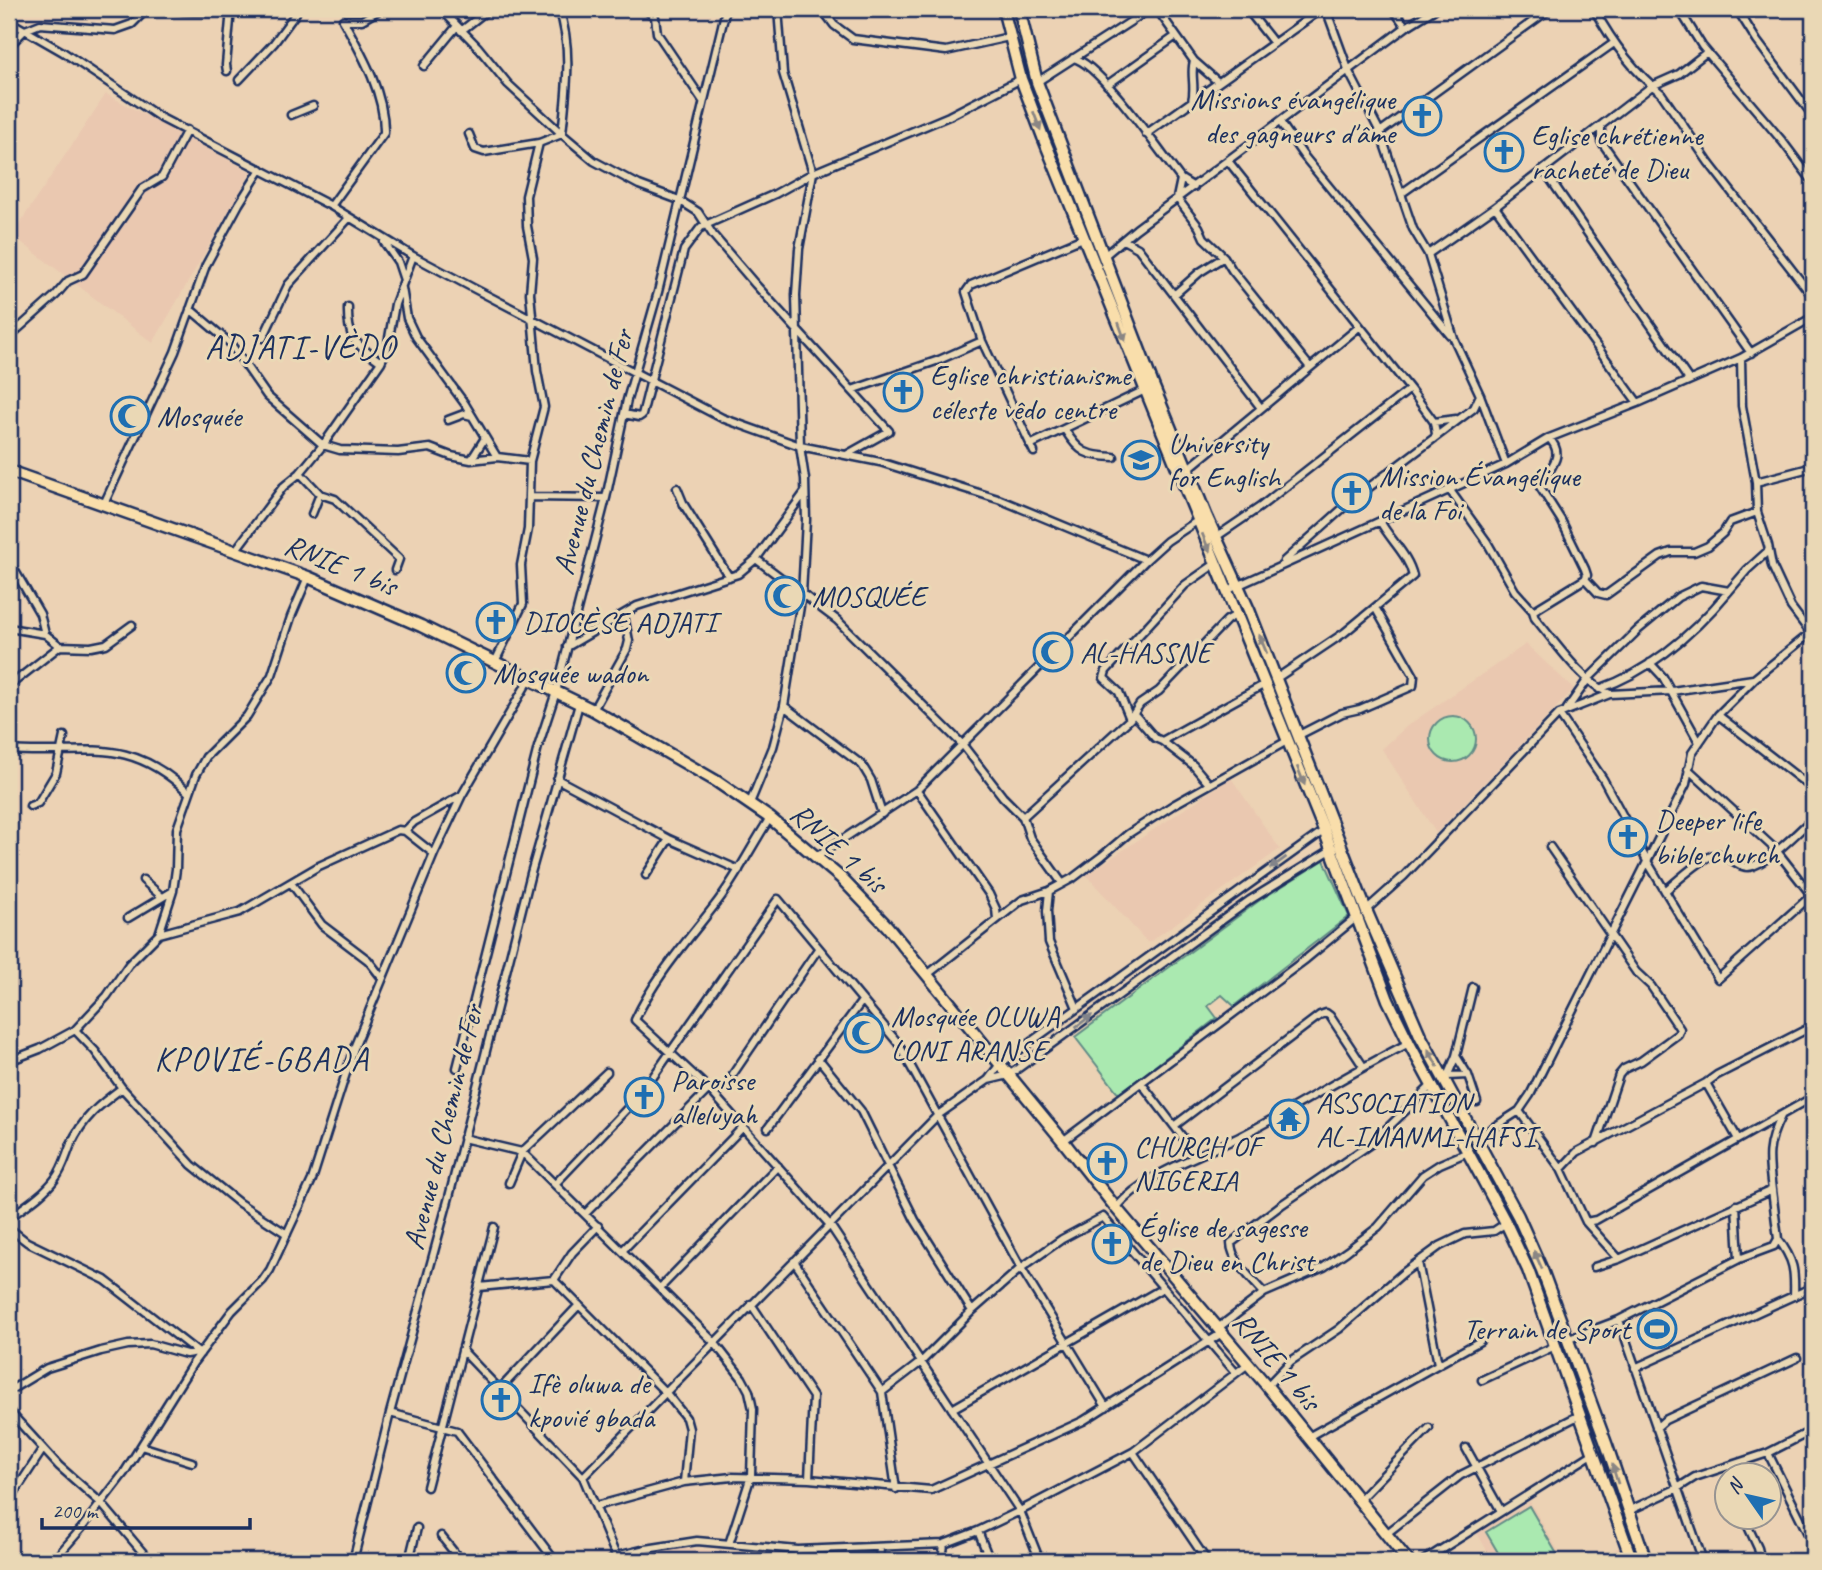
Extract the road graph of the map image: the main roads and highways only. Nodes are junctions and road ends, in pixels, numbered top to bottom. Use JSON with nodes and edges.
{"nodes":[{"id":1,"x":1003,"y":9,"type":"edge"},
{"id":2,"x":1020,"y":13,"type":"edge"},
{"id":3,"x":9,"y":471,"type":"edge"},
{"id":4,"x":1329,"y":827,"type":"junction"},
{"id":5,"x":1361,"y":914,"type":"junction"},
{"id":6,"x":1408,"y":1561,"type":"edge"},
{"id":7,"x":1632,"y":1561,"type":"edge"},
{"id":8,"x":1646,"y":1561,"type":"edge"}],
"edges":[{"from":1,"to":4,"type":"main road","one_way":true},
{"from":4,"to":2,"type":"main road","one_way":true},
{"from":3,"to":6,"type":"main road","name":"RNIE 1 bis"},
{"from":4,"to":5,"type":"main road"},
{"from":4,"to":5,"type":"main road"},
{"from":5,"to":7,"type":"main road"},
{"from":8,"to":5,"type":"main road","one_way":true}]}
